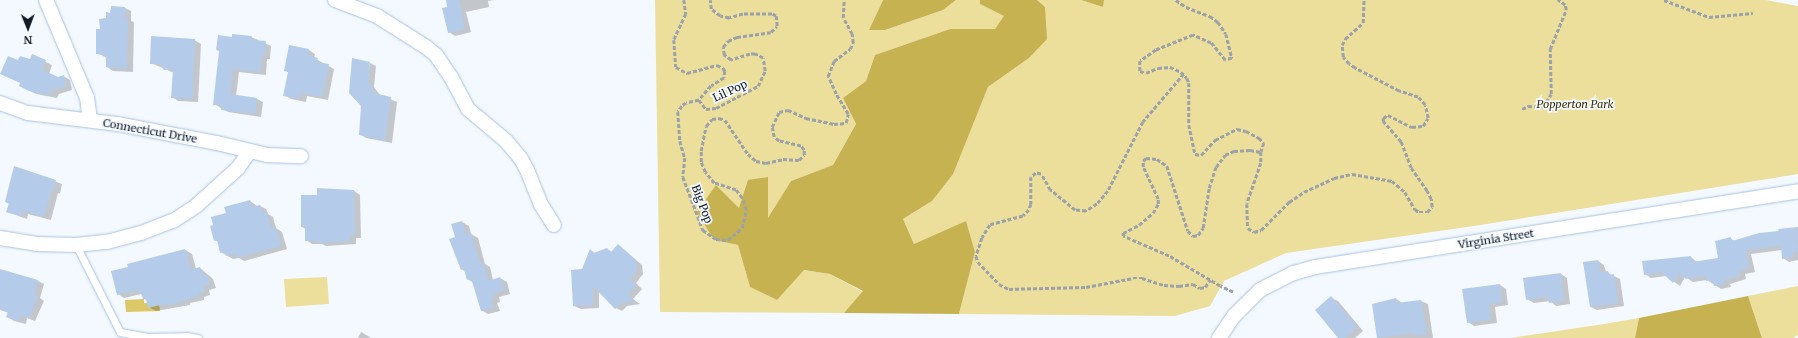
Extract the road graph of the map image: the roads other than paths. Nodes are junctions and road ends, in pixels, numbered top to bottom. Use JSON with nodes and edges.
{"nodes":[{"id":1,"x":46,"y":0,"type":"edge"},
{"id":2,"x":335,"y":0,"type":"edge"},
{"id":3,"x":0,"y":103,"type":"edge"},
{"id":4,"x":90,"y":120,"type":"junction"},
{"id":5,"x":249,"y":152,"type":"junction"},
{"id":6,"x":301,"y":156,"type":"dead end"},
{"id":7,"x":1798,"y":191,"type":"edge"},
{"id":8,"x":554,"y":226,"type":"dead end"},
{"id":9,"x":0,"y":238,"type":"edge"},
{"id":10,"x":76,"y":245,"type":"junction"},
{"id":11,"x":198,"y":338,"type":"edge"},
{"id":12,"x":1219,"y":338,"type":"edge"}],
"edges":[{"from":1,"to":4,"type":"street"},
{"from":2,"to":8,"type":"street"},
{"from":3,"to":4,"type":"street","name":"Connecticut Drive"},
{"from":4,"to":5,"type":"street","name":"Connecticut Drive"},
{"from":5,"to":6,"type":"street","name":"Connecticut Drive"},
{"from":5,"to":10,"type":"street"},
{"from":7,"to":12,"type":"street","name":"Virginia Street"},
{"from":9,"to":10,"type":"street"},
{"from":10,"to":11,"type":"lane"}]}
